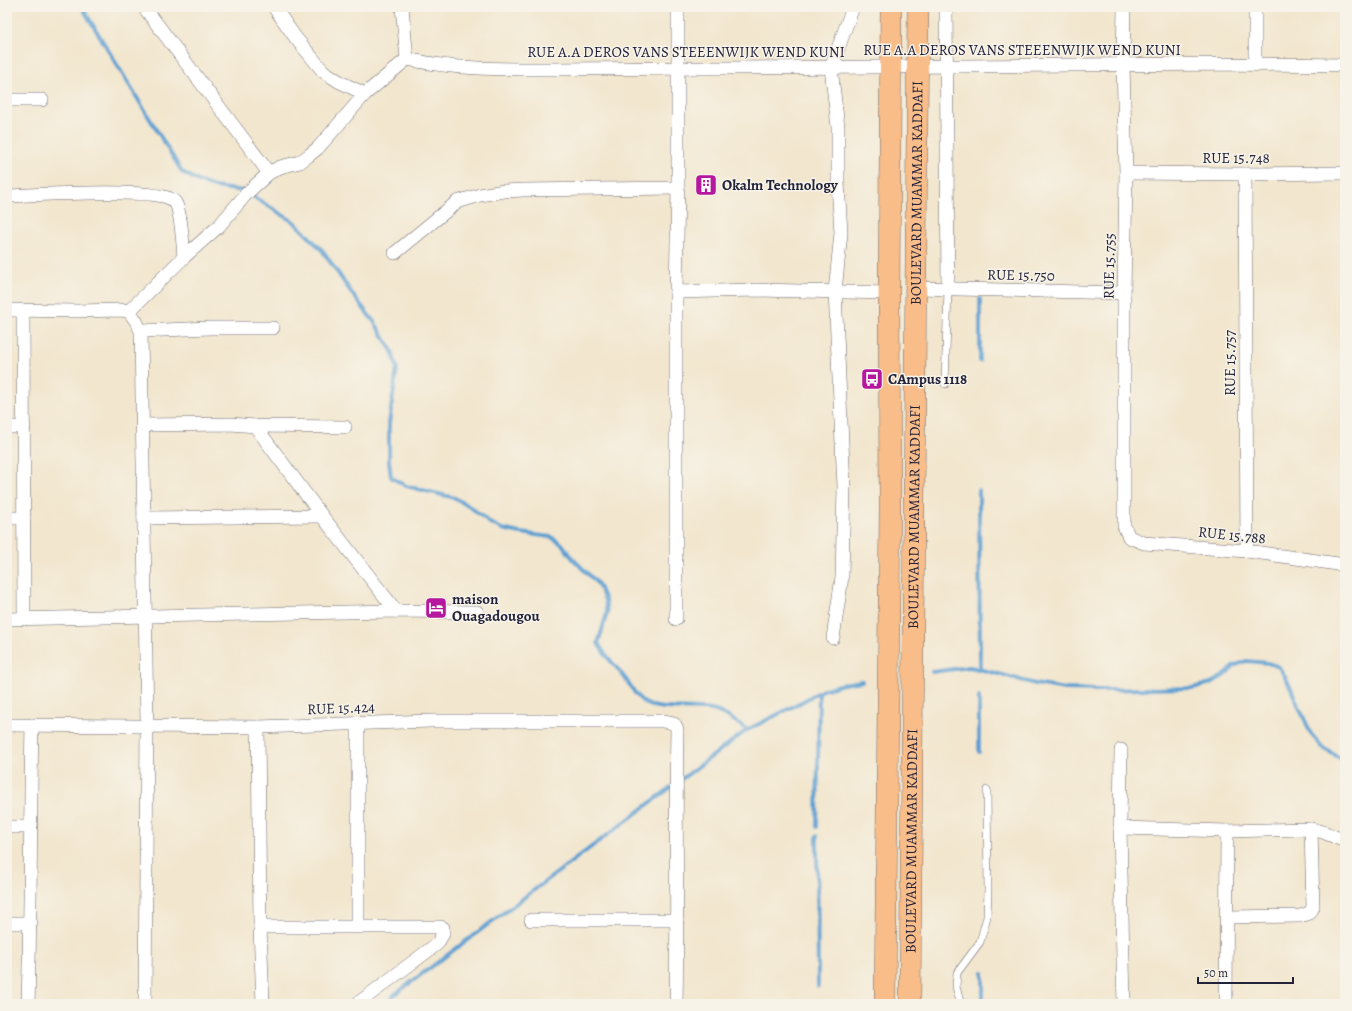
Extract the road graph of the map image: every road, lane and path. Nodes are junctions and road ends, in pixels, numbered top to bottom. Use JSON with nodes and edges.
{"nodes":[{"id":1,"x":144,"y":7,"type":"edge"},
{"id":2,"x":274,"y":7,"type":"edge"},
{"id":3,"x":402,"y":7,"type":"edge"},
{"id":4,"x":678,"y":7,"type":"edge"},
{"id":5,"x":853,"y":7,"type":"edge"},
{"id":6,"x":891,"y":7,"type":"edge"},
{"id":7,"x":918,"y":7,"type":"edge"},
{"id":8,"x":946,"y":7,"type":"edge"},
{"id":9,"x":1124,"y":7,"type":"edge"},
{"id":10,"x":1255,"y":7,"type":"edge"},
{"id":11,"x":407,"y":59,"type":"junction"},
{"id":12,"x":1255,"y":64,"type":"junction"},
{"id":13,"x":1123,"y":65,"type":"junction"},
{"id":14,"x":1345,"y":65,"type":"edge"},
{"id":15,"x":891,"y":67,"type":"junction"},
{"id":16,"x":918,"y":67,"type":"junction"},
{"id":17,"x":946,"y":67,"type":"junction"},
{"id":18,"x":677,"y":68,"type":"junction"},
{"id":19,"x":831,"y":68,"type":"junction"},
{"id":20,"x":365,"y":94,"type":"junction"},
{"id":21,"x":7,"y":100,"type":"edge"},
{"id":22,"x":42,"y":100,"type":"dead end"},
{"id":23,"x":269,"y":173,"type":"junction"},
{"id":24,"x":1345,"y":173,"type":"edge"},
{"id":25,"x":1126,"y":174,"type":"junction"},
{"id":26,"x":1245,"y":174,"type":"junction"},
{"id":27,"x":678,"y":188,"type":"junction"},
{"id":28,"x":7,"y":196,"type":"edge"},
{"id":29,"x":395,"y":253,"type":"dead end"},
{"id":30,"x":184,"y":257,"type":"junction"},
{"id":31,"x":916,"y":288,"type":"junction"},
{"id":32,"x":948,"y":289,"type":"junction"},
{"id":33,"x":835,"y":291,"type":"junction"},
{"id":34,"x":676,"y":292,"type":"junction"},
{"id":35,"x":889,"y":293,"type":"junction"},
{"id":36,"x":1124,"y":293,"type":"junction"},
{"id":37,"x":7,"y":310,"type":"edge"},
{"id":38,"x":23,"y":310,"type":"junction"},
{"id":39,"x":129,"y":311,"type":"junction"},
{"id":40,"x":273,"y":328,"type":"dead end"},
{"id":41,"x":141,"y":331,"type":"junction"},
{"id":42,"x":945,"y":384,"type":"dead end"},
{"id":43,"x":143,"y":425,"type":"junction"},
{"id":44,"x":255,"y":426,"type":"junction"},
{"id":45,"x":7,"y":427,"type":"edge"},
{"id":46,"x":24,"y":427,"type":"junction"},
{"id":47,"x":345,"y":427,"type":"dead end"},
{"id":48,"x":322,"y":516,"type":"junction"},
{"id":49,"x":7,"y":518,"type":"edge"},
{"id":50,"x":24,"y":518,"type":"junction"},
{"id":51,"x":144,"y":518,"type":"junction"},
{"id":52,"x":1124,"y":526,"type":"joint"},
{"id":53,"x":1248,"y":551,"type":"junction"},
{"id":54,"x":1345,"y":565,"type":"edge"},
{"id":55,"x":396,"y":611,"type":"junction"},
{"id":56,"x":477,"y":612,"type":"dead end"},
{"id":57,"x":146,"y":616,"type":"junction"},
{"id":58,"x":7,"y":619,"type":"edge"},
{"id":59,"x":24,"y":619,"type":"junction"},
{"id":60,"x":676,"y":619,"type":"dead end"},
{"id":61,"x":833,"y":638,"type":"dead end"},
{"id":62,"x":358,"y":723,"type":"junction"},
{"id":63,"x":7,"y":725,"type":"edge"},
{"id":64,"x":32,"y":725,"type":"junction"},
{"id":65,"x":147,"y":726,"type":"junction"},
{"id":66,"x":258,"y":727,"type":"junction"},
{"id":67,"x":1121,"y":750,"type":"dead end"},
{"id":68,"x":988,"y":790,"type":"dead end"},
{"id":69,"x":7,"y":827,"type":"edge"},
{"id":70,"x":30,"y":828,"type":"junction"},
{"id":71,"x":1120,"y":828,"type":"junction"},
{"id":72,"x":1312,"y":829,"type":"junction"},
{"id":73,"x":1227,"y":831,"type":"junction"},
{"id":74,"x":1345,"y":841,"type":"edge"},
{"id":75,"x":1226,"y":917,"type":"junction"},
{"id":76,"x":531,"y":920,"type":"dead end"},
{"id":77,"x":677,"y":920,"type":"junction"},
{"id":78,"x":7,"y":923,"type":"edge"},
{"id":79,"x":31,"y":923,"type":"junction"},
{"id":80,"x":358,"y":926,"type":"junction"},
{"id":81,"x":260,"y":927,"type":"junction"},
{"id":82,"x":28,"y":1004,"type":"edge"},
{"id":83,"x":145,"y":1004,"type":"edge"},
{"id":84,"x":263,"y":1004,"type":"edge"},
{"id":85,"x":357,"y":1004,"type":"edge"},
{"id":86,"x":676,"y":1004,"type":"edge"},
{"id":87,"x":885,"y":1004,"type":"edge"},
{"id":88,"x":910,"y":1004,"type":"edge"},
{"id":89,"x":961,"y":1004,"type":"edge"},
{"id":90,"x":1124,"y":1004,"type":"edge"},
{"id":91,"x":1226,"y":1004,"type":"edge"}],
"edges":[{"from":1,"to":23,"type":"street"},
{"from":2,"to":20,"type":"street"},
{"from":3,"to":11,"type":"street"},
{"from":4,"to":18,"type":"street"},
{"from":5,"to":19,"type":"street"},
{"from":6,"to":15,"type":"main road","name":"BOULEVARD MUAMMAR KADDAFI"},
{"from":7,"to":16,"type":"main road","name":"BOULEVARD MUAMMAR KADDAFI"},
{"from":8,"to":17,"type":"street"},
{"from":9,"to":13,"type":"street","name":"RUE 15.755"},
{"from":10,"to":12,"type":"street"},
{"from":11,"to":18,"type":"street","name":"RUE A.A DEROS VANS STEEENWIJK WEND KUNI"},
{"from":11,"to":20,"type":"street"},
{"from":12,"to":13,"type":"street","name":"RUE A.A DEROS VANS STEEENWIJK WEND KUNI"},
{"from":12,"to":14,"type":"street","name":"RUE A.A DEROS VANS STEEENWIJK WEND KUNI"},
{"from":13,"to":17,"type":"street","name":"RUE A.A DEROS VANS STEEENWIJK WEND KUNI"},
{"from":13,"to":25,"type":"street","name":"RUE 15.755"},
{"from":15,"to":16,"type":"street","name":"RUE A.A DEROS VANS STEEENWIJK WEND KUNI"},
{"from":15,"to":19,"type":"street","name":"RUE A.A DEROS VANS STEEENWIJK WEND KUNI"},
{"from":15,"to":35,"type":"main road","name":"BOULEVARD MUAMMAR KADDAFI"},
{"from":16,"to":17,"type":"street","name":"RUE A.A DEROS VANS STEEENWIJK WEND KUNI"},
{"from":16,"to":31,"type":"main road","name":"BOULEVARD MUAMMAR KADDAFI"},
{"from":17,"to":32,"type":"street"},
{"from":18,"to":19,"type":"street","name":"RUE A.A DEROS VANS STEEENWIJK WEND KUNI"},
{"from":18,"to":27,"type":"street"},
{"from":19,"to":33,"type":"street"},
{"from":20,"to":23,"type":"street"},
{"from":21,"to":22,"type":"street"},
{"from":23,"to":30,"type":"street"},
{"from":24,"to":26,"type":"street","name":"RUE 15.748"},
{"from":25,"to":26,"type":"street","name":"RUE 15.748"},
{"from":25,"to":36,"type":"street","name":"RUE 15.755"},
{"from":26,"to":53,"type":"street","name":"RUE 15.757"},
{"from":27,"to":29,"type":"street"},
{"from":27,"to":34,"type":"street"},
{"from":28,"to":30,"type":"street"},
{"from":30,"to":39,"type":"street"},
{"from":31,"to":32,"type":"street","name":"RUE 15.750"},
{"from":31,"to":88,"type":"main road","name":"BOULEVARD MUAMMAR KADDAFI"},
{"from":32,"to":36,"type":"street","name":"RUE 15.750"},
{"from":32,"to":42,"type":"lane"},
{"from":33,"to":34,"type":"street"},
{"from":33,"to":35,"type":"street"},
{"from":33,"to":61,"type":"street"},
{"from":34,"to":60,"type":"street"},
{"from":35,"to":87,"type":"main road","name":"BOULEVARD MUAMMAR KADDAFI"},
{"from":36,"to":52,"type":"street","name":"RUE 15.755"},
{"from":37,"to":38,"type":"street"},
{"from":38,"to":39,"type":"street"},
{"from":38,"to":46,"type":"street"},
{"from":39,"to":41,"type":"street"},
{"from":40,"to":41,"type":"street"},
{"from":41,"to":43,"type":"street"},
{"from":43,"to":44,"type":"street"},
{"from":43,"to":51,"type":"street"},
{"from":44,"to":47,"type":"street"},
{"from":44,"to":48,"type":"street"},
{"from":45,"to":46,"type":"street"},
{"from":46,"to":50,"type":"street"},
{"from":48,"to":51,"type":"street"},
{"from":48,"to":55,"type":"street"},
{"from":49,"to":50,"type":"street"},
{"from":50,"to":59,"type":"street"},
{"from":51,"to":57,"type":"street"},
{"from":52,"to":53,"type":"street","name":"RUE 15.788"},
{"from":53,"to":54,"type":"street","name":"RUE 15.788"},
{"from":55,"to":56,"type":"street"},
{"from":55,"to":57,"type":"street"},
{"from":57,"to":59,"type":"street"},
{"from":57,"to":65,"type":"street"},
{"from":58,"to":59,"type":"street"},
{"from":62,"to":66,"type":"street","name":"RUE 15.424"},
{"from":62,"to":77,"type":"street","name":"RUE 15.424"},
{"from":62,"to":80,"type":"street"},
{"from":63,"to":64,"type":"street","name":"RUE 15.424"},
{"from":64,"to":65,"type":"street","name":"RUE 15.424"},
{"from":64,"to":70,"type":"street"},
{"from":65,"to":66,"type":"street","name":"RUE 15.424"},
{"from":65,"to":83,"type":"street"},
{"from":66,"to":81,"type":"street"},
{"from":67,"to":71,"type":"street"},
{"from":68,"to":89,"type":"lane"},
{"from":69,"to":70,"type":"street"},
{"from":70,"to":79,"type":"street"},
{"from":71,"to":73,"type":"street"},
{"from":71,"to":90,"type":"street"},
{"from":72,"to":73,"type":"street"},
{"from":72,"to":74,"type":"street"},
{"from":72,"to":75,"type":"street"},
{"from":73,"to":75,"type":"street"},
{"from":75,"to":91,"type":"street"},
{"from":76,"to":77,"type":"street"},
{"from":77,"to":86,"type":"street"},
{"from":78,"to":79,"type":"street"},
{"from":79,"to":82,"type":"street"},
{"from":80,"to":81,"type":"street"},
{"from":80,"to":85,"type":"street"},
{"from":81,"to":84,"type":"street"}]}
